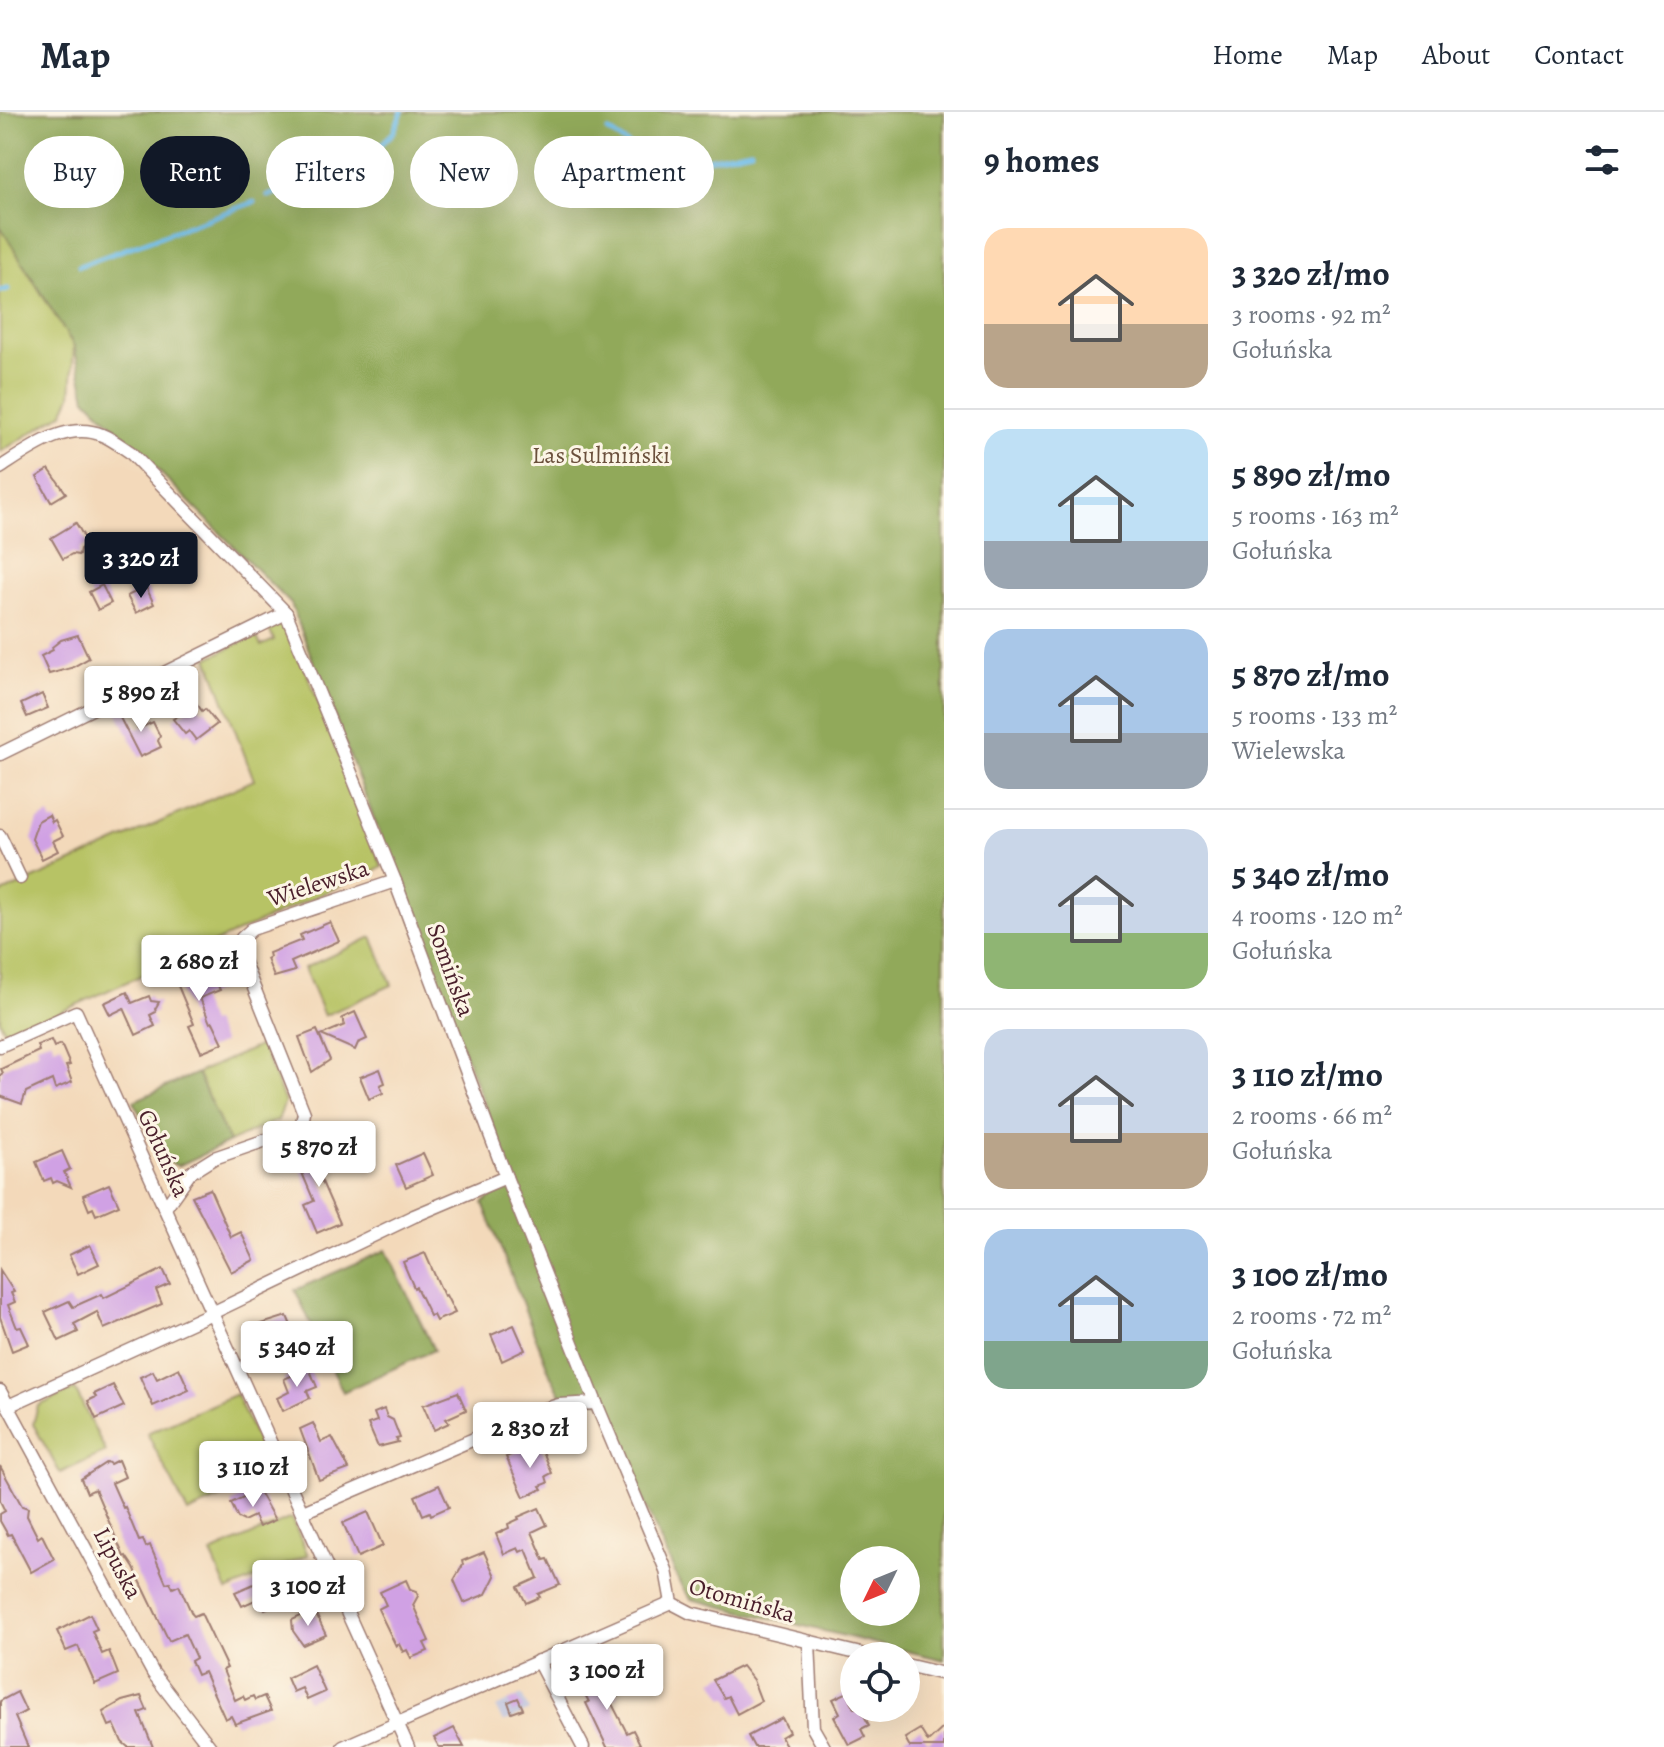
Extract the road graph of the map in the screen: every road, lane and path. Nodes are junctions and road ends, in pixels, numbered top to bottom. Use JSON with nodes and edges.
{"nodes":[{"id":1,"x":0,"y":468,"type":"edge"},
{"id":2,"x":286,"y":613,"type":"junction"},
{"id":3,"x":0,"y":754,"type":"edge"},
{"id":4,"x":0,"y":836,"type":"edge"},
{"id":5,"x":20,"y":878,"type":"dead end"},
{"id":6,"x":395,"y":881,"type":"junction"},
{"id":7,"x":0,"y":1046,"type":"edge"},
{"id":8,"x":506,"y":1177,"type":"junction"},
{"id":9,"x":165,"y":1208,"type":"junction"},
{"id":10,"x":212,"y":1313,"type":"junction"},
{"id":11,"x":0,"y":1391,"type":"edge"},
{"id":12,"x":596,"y":1403,"type":"junction"},
{"id":13,"x":8,"y":1406,"type":"junction"},
{"id":14,"x":303,"y":1512,"type":"junction"},
{"id":15,"x":672,"y":1603,"type":"junction"},
{"id":16,"x":809,"y":1642,"type":"junction"},
{"id":17,"x":840,"y":1649,"type":"edge"},
{"id":18,"x":538,"y":1661,"type":"junction"},
{"id":19,"x":920,"y":1668,"type":"edge"},
{"id":20,"x":944,"y":1674,"type":"edge"},
{"id":21,"x":398,"y":1723,"type":"junction"},
{"id":22,"x":210,"y":1747,"type":"edge"},
{"id":23,"x":343,"y":1747,"type":"edge"},
{"id":24,"x":408,"y":1747,"type":"edge"},
{"id":25,"x":583,"y":1747,"type":"edge"},
{"id":26,"x":824,"y":1747,"type":"edge"}],
"edges":[{"from":1,"to":2,"type":"street","name":"Somińska"},
{"from":2,"to":3,"type":"street"},
{"from":2,"to":6,"type":"street","name":"Somińska"},
{"from":4,"to":5,"type":"street"},
{"from":6,"to":8,"type":"street","name":"Somińska"},
{"from":6,"to":9,"type":"street","name":"Wielewska"},
{"from":7,"to":9,"type":"street","name":"Gołuńska"},
{"from":8,"to":10,"type":"street"},
{"from":8,"to":12,"type":"street","name":"Somińska"},
{"from":9,"to":10,"type":"street","name":"Gołuńska"},
{"from":10,"to":13,"type":"street"},
{"from":10,"to":14,"type":"street","name":"Gołuńska"},
{"from":11,"to":13,"type":"street","name":"Lipuska"},
{"from":12,"to":14,"type":"street"},
{"from":12,"to":15,"type":"street","name":"Somińska"},
{"from":13,"to":22,"type":"street","name":"Lipuska"},
{"from":14,"to":21,"type":"street","name":"Gołuńska"},
{"from":15,"to":16,"type":"street","name":"Otomińska"},
{"from":15,"to":18,"type":"street","name":"Otomińska"},
{"from":16,"to":17,"type":"street","name":"Otomińska"},
{"from":16,"to":26,"type":"street"},
{"from":18,"to":21,"type":"street","name":"Otomińska"},
{"from":18,"to":25,"type":"street"},
{"from":19,"to":20,"type":"street"},
{"from":21,"to":23,"type":"street","name":"Otomińska"},
{"from":21,"to":24,"type":"street","name":"Gołuńska"}]}
